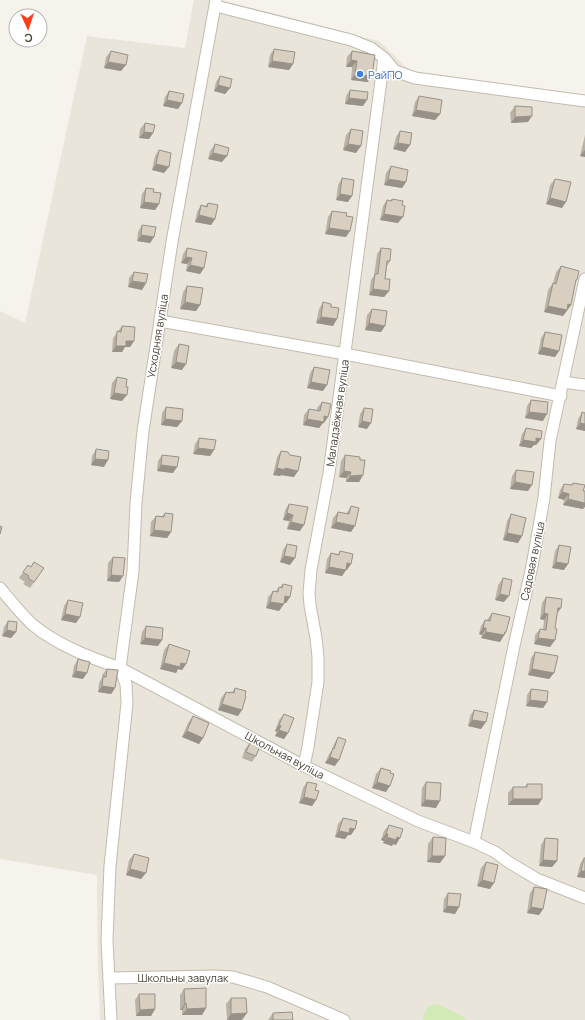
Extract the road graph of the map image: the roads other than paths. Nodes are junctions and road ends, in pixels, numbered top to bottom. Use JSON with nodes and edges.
{"nodes":[{"id":1,"x":216,"y":3,"type":"edge"},
{"id":2,"x":384,"y":58,"type":"junction"},
{"id":3,"x":585,"y":101,"type":"edge"},
{"id":4,"x":585,"y":279,"type":"edge"},
{"id":5,"x":160,"y":321,"type":"junction"},
{"id":6,"x":345,"y":354,"type":"junction"},
{"id":7,"x":563,"y":382,"type":"junction"},
{"id":8,"x":585,"y":385,"type":"edge"},
{"id":9,"x":560,"y":396,"type":"junction"},
{"id":10,"x":0,"y":588,"type":"edge"},
{"id":11,"x":120,"y":668,"type":"junction"},
{"id":12,"x":304,"y":766,"type":"junction"},
{"id":13,"x":474,"y":842,"type":"junction"},
{"id":14,"x":585,"y":898,"type":"edge"},
{"id":15,"x":109,"y":978,"type":"junction"},
{"id":16,"x":111,"y":1020,"type":"edge"},
{"id":17,"x":344,"y":1020,"type":"edge"}],
"edges":[{"from":1,"to":2,"type":"street"},
{"from":1,"to":5,"type":"street","name":"Усходняя вуліца"},
{"from":2,"to":3,"type":"street"},
{"from":2,"to":6,"type":"street","name":"Маладзёжная вуліца"},
{"from":4,"to":7,"type":"street","name":"Садовая вуліца"},
{"from":5,"to":6,"type":"street"},
{"from":5,"to":11,"type":"street","name":"Усходняя вуліца"},
{"from":6,"to":9,"type":"street"},
{"from":6,"to":12,"type":"street","name":"Маладзёжная вуліца"},
{"from":7,"to":8,"type":"street"},
{"from":7,"to":9,"type":"street","name":"Садовая вуліца"},
{"from":9,"to":13,"type":"street","name":"Садовая вуліца"},
{"from":10,"to":11,"type":"street","name":"Школьная вуліца"},
{"from":11,"to":12,"type":"street","name":"Школьная вуліца"},
{"from":11,"to":15,"type":"street"},
{"from":12,"to":13,"type":"street","name":"Школьная вуліца"},
{"from":13,"to":14,"type":"street","name":"Школьная вуліца"},
{"from":15,"to":16,"type":"street"},
{"from":15,"to":17,"type":"street","name":"Школьны завулак"}]}
